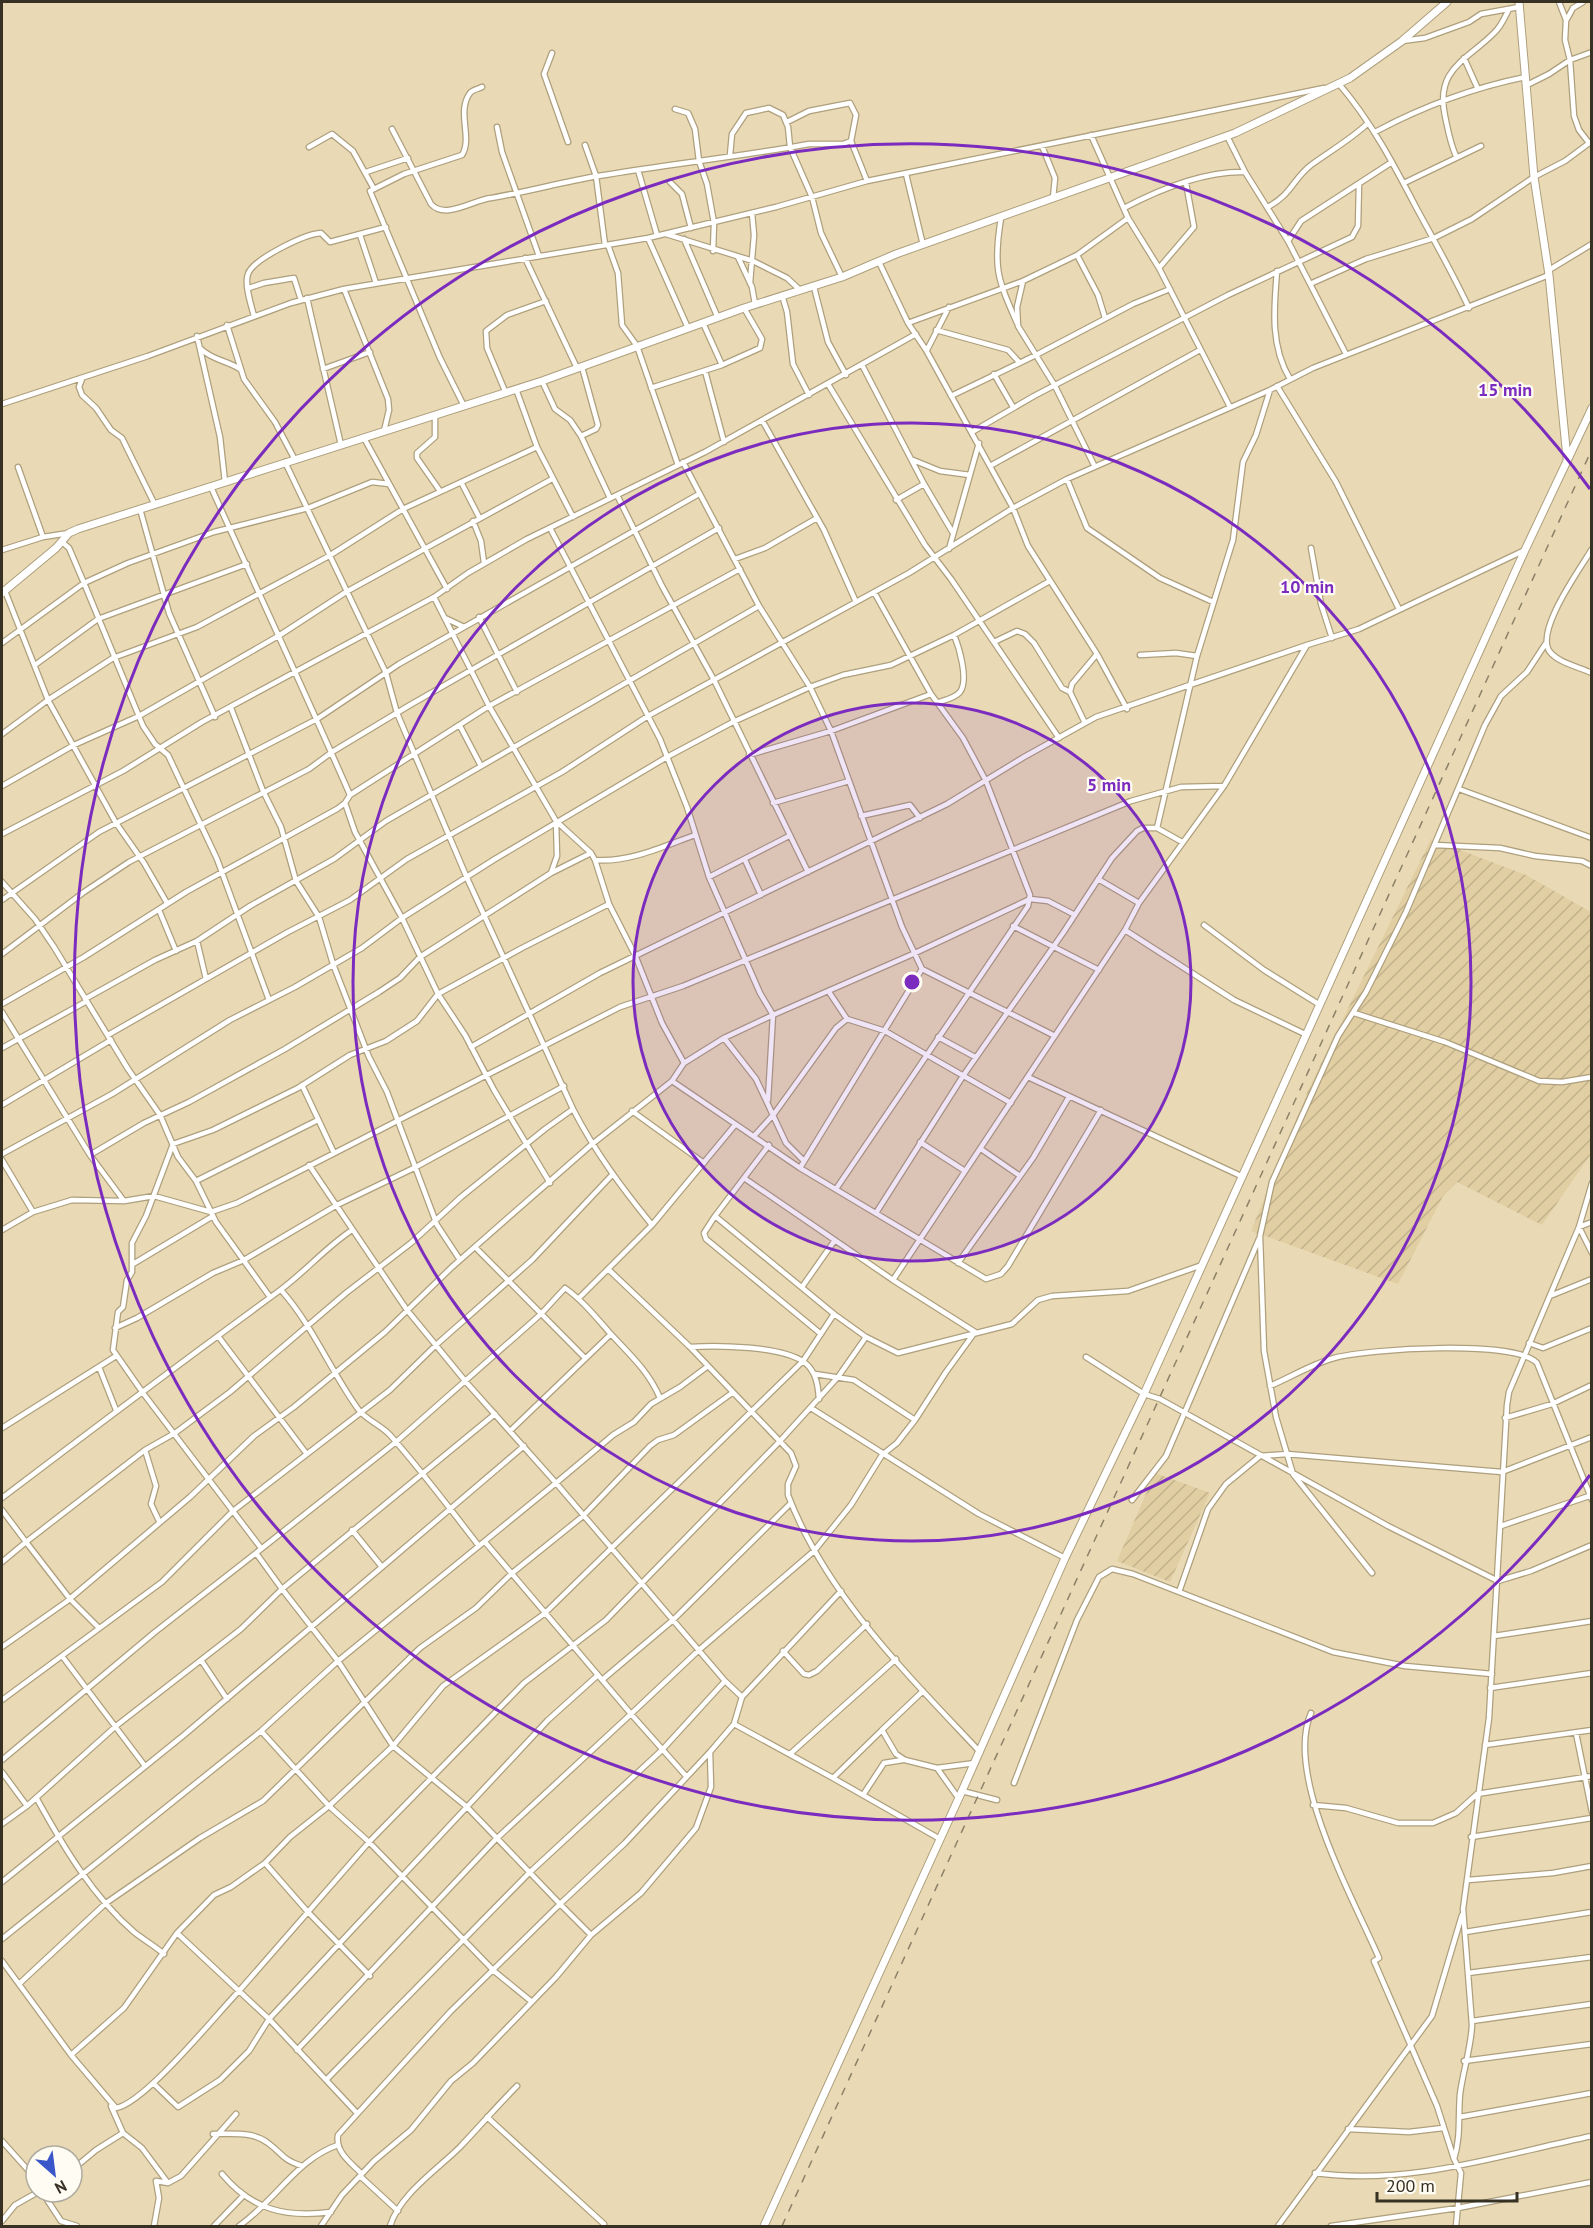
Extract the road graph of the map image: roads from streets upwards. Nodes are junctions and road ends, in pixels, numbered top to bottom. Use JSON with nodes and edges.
{"nodes":[{"id":1,"x":1447,"y":2,"type":"edge"},
{"id":2,"x":1560,"y":2,"type":"edge"},
{"id":3,"x":1583,"y":2,"type":"edge"},
{"id":4,"x":1519,"y":4,"type":"edge"},
{"id":5,"x":1509,"y":9,"type":"junction"},
{"id":6,"x":1566,"y":20,"type":"junction"},
{"id":7,"x":1402,"y":40,"type":"junction"},
{"id":8,"x":1592,"y":52,"type":"edge"},
{"id":9,"x":552,"y":53,"type":"dead end"},
{"id":10,"x":1464,"y":58,"type":"junction"},
{"id":11,"x":1570,"y":60,"type":"junction"},
{"id":12,"x":1350,"y":78,"type":"junction"},
{"id":13,"x":1526,"y":81,"type":"junction"},
{"id":14,"x":1339,"y":84,"type":"junction"},
{"id":15,"x":482,"y":87,"type":"dead end"},
{"id":16,"x":1330,"y":87,"type":"junction"},
{"id":17,"x":1477,"y":87,"type":"junction"},
{"id":18,"x":1348,"y":93,"type":"junction"},
{"id":19,"x":1441,"y":100,"type":"junction"},
{"id":20,"x":675,"y":109,"type":"dead end"},
{"id":21,"x":787,"y":122,"type":"junction"},
{"id":22,"x":1368,"y":124,"type":"junction"},
{"id":23,"x":497,"y":127,"type":"dead end"},
{"id":24,"x":392,"y":129,"type":"dead end"},
{"id":25,"x":1375,"y":132,"type":"junction"},
{"id":26,"x":1091,"y":135,"type":"junction"},
{"id":27,"x":1227,"y":136,"type":"junction"},
{"id":28,"x":851,"y":141,"type":"junction"},
{"id":29,"x":568,"y":142,"type":"dead end"},
{"id":30,"x":1590,"y":142,"type":"edge"},
{"id":31,"x":585,"y":145,"type":"dead end"},
{"id":32,"x":1042,"y":146,"type":"junction"},
{"id":33,"x":1481,"y":146,"type":"dead end"},
{"id":34,"x":309,"y":147,"type":"dead end"},
{"id":35,"x":790,"y":147,"type":"junction"},
{"id":36,"x":730,"y":155,"type":"junction"},
{"id":37,"x":1456,"y":156,"type":"junction"},
{"id":38,"x":408,"y":158,"type":"junction"},
{"id":39,"x":699,"y":161,"type":"junction"},
{"id":40,"x":1392,"y":162,"type":"junction"},
{"id":41,"x":414,"y":170,"type":"junction"},
{"id":42,"x":638,"y":170,"type":"junction"},
{"id":43,"x":366,"y":172,"type":"junction"},
{"id":44,"x":1245,"y":172,"type":"junction"},
{"id":45,"x":906,"y":174,"type":"junction"},
{"id":46,"x":596,"y":176,"type":"junction"},
{"id":47,"x":1534,"y":177,"type":"junction"},
{"id":48,"x":1112,"y":179,"type":"junction"},
{"id":49,"x":867,"y":181,"type":"junction"},
{"id":50,"x":670,"y":182,"type":"dead end"},
{"id":51,"x":1186,"y":183,"type":"junction"},
{"id":52,"x":1404,"y":183,"type":"junction"},
{"id":53,"x":1359,"y":184,"type":"junction"},
{"id":54,"x":374,"y":189,"type":"junction"},
{"id":55,"x":518,"y":195,"type":"junction"},
{"id":56,"x":812,"y":198,"type":"junction"},
{"id":57,"x":1053,"y":201,"type":"junction"},
{"id":58,"x":1268,"y":207,"type":"junction"},
{"id":59,"x":1124,"y":208,"type":"junction"},
{"id":60,"x":752,"y":213,"type":"junction"},
{"id":61,"x":1001,"y":218,"type":"junction"},
{"id":62,"x":1128,"y":218,"type":"junction"},
{"id":63,"x":714,"y":223,"type":"junction"},
{"id":64,"x":386,"y":226,"type":"junction"},
{"id":65,"x":691,"y":228,"type":"junction"},
{"id":66,"x":360,"y":235,"type":"junction"},
{"id":67,"x":660,"y":235,"type":"junction"},
{"id":68,"x":648,"y":238,"type":"junction"},
{"id":69,"x":1434,"y":238,"type":"junction"},
{"id":70,"x":684,"y":239,"type":"junction"},
{"id":71,"x":1288,"y":241,"type":"junction"},
{"id":72,"x":1592,"y":244,"type":"edge"},
{"id":73,"x":606,"y":245,"type":"junction"},
{"id":74,"x":923,"y":245,"type":"junction"},
{"id":75,"x":713,"y":251,"type":"junction"},
{"id":76,"x":1077,"y":255,"type":"junction"},
{"id":77,"x":539,"y":256,"type":"junction"},
{"id":78,"x":738,"y":257,"type":"junction"},
{"id":79,"x":525,"y":258,"type":"junction"},
{"id":80,"x":753,"y":261,"type":"junction"},
{"id":81,"x":879,"y":262,"type":"junction"},
{"id":82,"x":1298,"y":262,"type":"junction"},
{"id":83,"x":1159,"y":268,"type":"junction"},
{"id":84,"x":1277,"y":271,"type":"junction"},
{"id":85,"x":1549,"y":273,"type":"junction"},
{"id":86,"x":408,"y":277,"type":"junction"},
{"id":87,"x":842,"y":277,"type":"junction"},
{"id":88,"x":1023,"y":281,"type":"junction"},
{"id":89,"x":376,"y":283,"type":"junction"},
{"id":90,"x":750,"y":283,"type":"junction"},
{"id":91,"x":1310,"y":284,"type":"junction"},
{"id":92,"x":814,"y":287,"type":"junction"},
{"id":93,"x":249,"y":288,"type":"junction"},
{"id":94,"x":345,"y":288,"type":"junction"},
{"id":95,"x":1001,"y":289,"type":"junction"},
{"id":96,"x":1170,"y":289,"type":"junction"},
{"id":97,"x":800,"y":290,"type":"junction"},
{"id":98,"x":782,"y":295,"type":"junction"},
{"id":99,"x":304,"y":299,"type":"junction"},
{"id":100,"x":546,"y":301,"type":"junction"},
{"id":101,"x":754,"y":304,"type":"junction"},
{"id":102,"x":949,"y":307,"type":"junction"},
{"id":103,"x":744,"y":308,"type":"junction"},
{"id":104,"x":1469,"y":308,"type":"junction"},
{"id":105,"x":254,"y":316,"type":"junction"},
{"id":106,"x":718,"y":318,"type":"junction"},
{"id":107,"x":1105,"y":318,"type":"junction"},
{"id":108,"x":1185,"y":318,"type":"junction"},
{"id":109,"x":703,"y":323,"type":"junction"},
{"id":110,"x":908,"y":323,"type":"junction"},
{"id":111,"x":227,"y":325,"type":"junction"},
{"id":112,"x":1018,"y":326,"type":"junction"},
{"id":113,"x":688,"y":329,"type":"junction"},
{"id":114,"x":936,"y":330,"type":"junction"},
{"id":115,"x":916,"y":333,"type":"junction"},
{"id":116,"x":197,"y":336,"type":"junction"},
{"id":117,"x":637,"y":346,"type":"junction"},
{"id":118,"x":200,"y":348,"type":"junction"},
{"id":119,"x":926,"y":350,"type":"junction"},
{"id":120,"x":1200,"y":350,"type":"junction"},
{"id":121,"x":370,"y":352,"type":"junction"},
{"id":122,"x":1346,"y":354,"type":"junction"},
{"id":123,"x":1036,"y":355,"type":"junction"},
{"id":124,"x":1019,"y":362,"type":"junction"},
{"id":125,"x":862,"y":365,"type":"junction"},
{"id":126,"x":722,"y":366,"type":"junction"},
{"id":127,"x":580,"y":368,"type":"junction"},
{"id":128,"x":240,"y":369,"type":"junction"},
{"id":129,"x":323,"y":369,"type":"junction"},
{"id":130,"x":705,"y":371,"type":"junction"},
{"id":131,"x":846,"y":375,"type":"junction"},
{"id":132,"x":994,"y":375,"type":"junction"},
{"id":133,"x":82,"y":379,"type":"junction"},
{"id":134,"x":1290,"y":379,"type":"junction"},
{"id":135,"x":542,"y":381,"type":"junction"},
{"id":136,"x":828,"y":384,"type":"junction"},
{"id":137,"x":1055,"y":386,"type":"junction"},
{"id":138,"x":1277,"y":386,"type":"junction"},
{"id":139,"x":516,"y":388,"type":"junction"},
{"id":140,"x":651,"y":388,"type":"junction"},
{"id":141,"x":1270,"y":390,"type":"junction"},
{"id":142,"x":505,"y":391,"type":"junction"},
{"id":143,"x":808,"y":395,"type":"junction"},
{"id":144,"x":951,"y":396,"type":"junction"},
{"id":145,"x":2,"y":404,"type":"edge"},
{"id":146,"x":463,"y":405,"type":"junction"},
{"id":147,"x":1013,"y":407,"type":"junction"},
{"id":148,"x":1230,"y":407,"type":"junction"},
{"id":149,"x":1592,"y":408,"type":"edge"},
{"id":150,"x":435,"y":415,"type":"junction"},
{"id":151,"x":762,"y":420,"type":"junction"},
{"id":152,"x":1071,"y":420,"type":"junction"},
{"id":153,"x":384,"y":431,"type":"junction"},
{"id":154,"x":972,"y":432,"type":"junction"},
{"id":155,"x":581,"y":436,"type":"junction"},
{"id":156,"x":364,"y":438,"type":"junction"},
{"id":157,"x":724,"y":442,"type":"junction"},
{"id":158,"x":979,"y":443,"type":"junction"},
{"id":159,"x":341,"y":445,"type":"junction"},
{"id":160,"x":537,"y":447,"type":"junction"},
{"id":161,"x":294,"y":458,"type":"junction"},
{"id":162,"x":913,"y":460,"type":"junction"},
{"id":163,"x":1567,"y":461,"type":"junction"},
{"id":164,"x":285,"y":462,"type":"junction"},
{"id":165,"x":681,"y":464,"type":"junction"},
{"id":166,"x":1094,"y":465,"type":"junction"},
{"id":167,"x":990,"y":466,"type":"junction"},
{"id":168,"x":18,"y":467,"type":"dead end"},
{"id":169,"x":380,"y":469,"type":"junction"},
{"id":170,"x":970,"y":475,"type":"junction"},
{"id":171,"x":552,"y":479,"type":"junction"},
{"id":172,"x":1067,"y":479,"type":"junction"},
{"id":173,"x":225,"y":482,"type":"junction"},
{"id":174,"x":372,"y":482,"type":"junction"},
{"id":175,"x":461,"y":482,"type":"junction"},
{"id":176,"x":389,"y":484,"type":"junction"},
{"id":177,"x":924,"y":484,"type":"junction"},
{"id":178,"x":211,"y":487,"type":"junction"},
{"id":179,"x":440,"y":491,"type":"junction"},
{"id":180,"x":699,"y":494,"type":"junction"},
{"id":181,"x":618,"y":497,"type":"junction"},
{"id":182,"x":610,"y":498,"type":"junction"},
{"id":183,"x":896,"y":500,"type":"junction"},
{"id":184,"x":155,"y":505,"type":"junction"},
{"id":185,"x":308,"y":508,"type":"junction"},
{"id":186,"x":1013,"y":508,"type":"junction"},
{"id":187,"x":140,"y":509,"type":"junction"},
{"id":188,"x":403,"y":510,"type":"junction"},
{"id":189,"x":573,"y":518,"type":"junction"},
{"id":190,"x":817,"y":518,"type":"junction"},
{"id":191,"x":476,"y":519,"type":"junction"},
{"id":192,"x":550,"y":528,"type":"junction"},
{"id":193,"x":719,"y":528,"type":"junction"},
{"id":194,"x":634,"y":529,"type":"junction"},
{"id":195,"x":228,"y":530,"type":"junction"},
{"id":196,"x":69,"y":533,"type":"junction"},
{"id":197,"x":953,"y":533,"type":"junction"},
{"id":198,"x":43,"y":537,"type":"junction"},
{"id":199,"x":62,"y":542,"type":"junction"},
{"id":200,"x":1311,"y":548,"type":"dead end"},
{"id":201,"x":949,"y":549,"type":"junction"},
{"id":202,"x":1592,"y":549,"type":"edge"},
{"id":203,"x":2,"y":550,"type":"edge"},
{"id":204,"x":426,"y":550,"type":"junction"},
{"id":205,"x":1525,"y":550,"type":"junction"},
{"id":206,"x":151,"y":554,"type":"junction"},
{"id":207,"x":329,"y":556,"type":"junction"},
{"id":208,"x":934,"y":557,"type":"junction"},
{"id":209,"x":735,"y":559,"type":"junction"},
{"id":210,"x":484,"y":563,"type":"junction"},
{"id":211,"x":247,"y":564,"type":"junction"},
{"id":212,"x":652,"y":566,"type":"junction"},
{"id":213,"x":569,"y":568,"type":"junction"},
{"id":214,"x":740,"y":569,"type":"junction"},
{"id":215,"x":1048,"y":582,"type":"junction"},
{"id":216,"x":84,"y":583,"type":"junction"},
{"id":217,"x":447,"y":589,"type":"junction"},
{"id":218,"x":3,"y":592,"type":"edge"},
{"id":219,"x":346,"y":592,"type":"junction"},
{"id":220,"x":874,"y":592,"type":"junction"},
{"id":221,"x":261,"y":593,"type":"junction"},
{"id":222,"x":164,"y":596,"type":"junction"},
{"id":223,"x":434,"y":597,"type":"junction"},
{"id":224,"x":856,"y":602,"type":"junction"},
{"id":225,"x":1213,"y":602,"type":"junction"},
{"id":226,"x":589,"y":604,"type":"junction"},
{"id":227,"x":673,"y":606,"type":"junction"},
{"id":228,"x":759,"y":606,"type":"junction"},
{"id":229,"x":1399,"y":609,"type":"junction"},
{"id":230,"x":443,"y":617,"type":"junction"},
{"id":231,"x":479,"y":617,"type":"junction"},
{"id":232,"x":98,"y":619,"type":"junction"},
{"id":233,"x":978,"y":621,"type":"junction"},
{"id":234,"x":464,"y":627,"type":"junction"},
{"id":235,"x":20,"y":630,"type":"junction"},
{"id":236,"x":366,"y":633,"type":"junction"},
{"id":237,"x":178,"y":634,"type":"junction"},
{"id":238,"x":280,"y":635,"type":"junction"},
{"id":239,"x":452,"y":635,"type":"junction"},
{"id":240,"x":954,"y":635,"type":"junction"},
{"id":241,"x":1332,"y":638,"type":"junction"},
{"id":242,"x":609,"y":640,"type":"junction"},
{"id":243,"x":994,"y":642,"type":"junction"},
{"id":244,"x":2,"y":643,"type":"edge"},
{"id":245,"x":694,"y":643,"type":"junction"},
{"id":246,"x":783,"y":643,"type":"junction"},
{"id":247,"x":1546,"y":643,"type":"junction"},
{"id":248,"x":1307,"y":645,"type":"junction"},
{"id":249,"x":499,"y":654,"type":"junction"},
{"id":250,"x":1097,"y":654,"type":"junction"},
{"id":251,"x":908,"y":656,"type":"junction"},
{"id":252,"x":1140,"y":656,"type":"dead end"},
{"id":253,"x":1197,"y":656,"type":"junction"},
{"id":254,"x":113,"y":658,"type":"junction"},
{"id":255,"x":35,"y":665,"type":"junction"},
{"id":256,"x":471,"y":670,"type":"junction"},
{"id":257,"x":296,"y":672,"type":"junction"},
{"id":258,"x":386,"y":673,"type":"junction"},
{"id":259,"x":1592,"y":673,"type":"edge"},
{"id":260,"x":630,"y":680,"type":"junction"},
{"id":261,"x":714,"y":680,"type":"junction"},
{"id":262,"x":198,"y":681,"type":"junction"},
{"id":263,"x":810,"y":687,"type":"junction"},
{"id":264,"x":1190,"y":687,"type":"junction"},
{"id":265,"x":517,"y":692,"type":"junction"},
{"id":266,"x":1070,"y":692,"type":"junction"},
{"id":267,"x":931,"y":694,"type":"junction"},
{"id":268,"x":48,"y":700,"type":"junction"},
{"id":269,"x":939,"y":702,"type":"junction"},
{"id":270,"x":489,"y":706,"type":"junction"},
{"id":271,"x":231,"y":708,"type":"junction"},
{"id":272,"x":1127,"y":709,"type":"junction"},
{"id":273,"x":397,"y":713,"type":"junction"},
{"id":274,"x":139,"y":716,"type":"junction"},
{"id":275,"x":648,"y":716,"type":"junction"},
{"id":276,"x":215,"y":717,"type":"junction"},
{"id":277,"x":317,"y":719,"type":"junction"},
{"id":278,"x":733,"y":722,"type":"junction"},
{"id":279,"x":1085,"y":723,"type":"junction"},
{"id":280,"x":460,"y":726,"type":"junction"},
{"id":281,"x":831,"y":731,"type":"junction"},
{"id":282,"x":2,"y":734,"type":"edge"},
{"id":283,"x":1059,"y":738,"type":"junction"},
{"id":284,"x":74,"y":745,"type":"junction"},
{"id":285,"x":162,"y":748,"type":"junction"},
{"id":286,"x":512,"y":748,"type":"junction"},
{"id":287,"x":332,"y":752,"type":"junction"},
{"id":288,"x":249,"y":753,"type":"junction"},
{"id":289,"x":415,"y":755,"type":"junction"},
{"id":290,"x":749,"y":755,"type":"junction"},
{"id":291,"x":668,"y":756,"type":"junction"},
{"id":292,"x":481,"y":766,"type":"junction"},
{"id":293,"x":849,"y":781,"type":"junction"},
{"id":294,"x":986,"y":781,"type":"junction"},
{"id":295,"x":2,"y":786,"type":"edge"},
{"id":296,"x":94,"y":786,"type":"junction"},
{"id":297,"x":1224,"y":786,"type":"junction"},
{"id":298,"x":184,"y":788,"type":"junction"},
{"id":299,"x":534,"y":788,"type":"junction"},
{"id":300,"x":1459,"y":789,"type":"junction"},
{"id":301,"x":1167,"y":790,"type":"junction"},
{"id":302,"x":263,"y":791,"type":"junction"},
{"id":303,"x":432,"y":794,"type":"junction"},
{"id":304,"x":350,"y":795,"type":"junction"},
{"id":305,"x":773,"y":802,"type":"junction"},
{"id":306,"x":345,"y":803,"type":"junction"},
{"id":307,"x":861,"y":816,"type":"junction"},
{"id":308,"x":920,"y":818,"type":"junction"},
{"id":309,"x":556,"y":821,"type":"junction"},
{"id":310,"x":116,"y":823,"type":"junction"},
{"id":311,"x":201,"y":824,"type":"junction"},
{"id":312,"x":1157,"y":828,"type":"junction"},
{"id":313,"x":2,"y":834,"type":"edge"},
{"id":314,"x":695,"y":835,"type":"junction"},
{"id":315,"x":451,"y":836,"type":"junction"},
{"id":316,"x":789,"y":836,"type":"junction"},
{"id":317,"x":285,"y":838,"type":"junction"},
{"id":318,"x":360,"y":838,"type":"junction"},
{"id":319,"x":1592,"y":838,"type":"edge"},
{"id":320,"x":871,"y":842,"type":"junction"},
{"id":321,"x":1182,"y":842,"type":"junction"},
{"id":322,"x":1435,"y":845,"type":"junction"},
{"id":323,"x":1014,"y":851,"type":"junction"},
{"id":324,"x":591,"y":853,"type":"junction"},
{"id":325,"x":140,"y":857,"type":"junction"},
{"id":326,"x":595,"y":860,"type":"junction"},
{"id":327,"x":745,"y":860,"type":"junction"},
{"id":328,"x":1592,"y":866,"type":"edge"},
{"id":329,"x":222,"y":872,"type":"junction"},
{"id":330,"x":808,"y":872,"type":"junction"},
{"id":331,"x":551,"y":873,"type":"junction"},
{"id":332,"x":380,"y":877,"type":"junction"},
{"id":333,"x":710,"y":877,"type":"junction"},
{"id":334,"x":466,"y":878,"type":"junction"},
{"id":335,"x":1098,"y":879,"type":"junction"},
{"id":336,"x":296,"y":881,"type":"junction"},
{"id":337,"x":2,"y":882,"type":"edge"},
{"id":338,"x":12,"y":894,"type":"junction"},
{"id":339,"x":761,"y":895,"type":"junction"},
{"id":340,"x":1030,"y":899,"type":"junction"},
{"id":341,"x":2,"y":900,"type":"edge"},
{"id":342,"x":893,"y":900,"type":"junction"},
{"id":343,"x":167,"y":903,"type":"junction"},
{"id":344,"x":1139,"y":903,"type":"junction"},
{"id":345,"x":609,"y":904,"type":"junction"},
{"id":346,"x":159,"y":910,"type":"junction"},
{"id":347,"x":724,"y":913,"type":"junction"},
{"id":348,"x":237,"y":914,"type":"junction"},
{"id":349,"x":1075,"y":915,"type":"junction"},
{"id":350,"x":319,"y":917,"type":"junction"},
{"id":351,"x":484,"y":917,"type":"junction"},
{"id":352,"x":402,"y":918,"type":"junction"},
{"id":353,"x":1204,"y":925,"type":"dead end"},
{"id":354,"x":39,"y":926,"type":"junction"},
{"id":355,"x":1013,"y":926,"type":"junction"},
{"id":356,"x":1125,"y":930,"type":"junction"},
{"id":357,"x":197,"y":941,"type":"junction"},
{"id":358,"x":1053,"y":947,"type":"junction"},
{"id":359,"x":176,"y":951,"type":"junction"},
{"id":360,"x":2,"y":954,"type":"edge"},
{"id":361,"x":250,"y":954,"type":"junction"},
{"id":362,"x":913,"y":954,"type":"junction"},
{"id":363,"x":635,"y":955,"type":"junction"},
{"id":364,"x":420,"y":957,"type":"junction"},
{"id":365,"x":503,"y":958,"type":"junction"},
{"id":366,"x":744,"y":959,"type":"junction"},
{"id":367,"x":333,"y":964,"type":"junction"},
{"id":368,"x":66,"y":967,"type":"junction"},
{"id":369,"x":922,"y":969,"type":"junction"},
{"id":370,"x":1099,"y":970,"type":"junction"},
{"id":371,"x":206,"y":979,"type":"junction"},
{"id":372,"x":968,"y":991,"type":"junction"},
{"id":373,"x":829,"y":992,"type":"junction"},
{"id":374,"x":438,"y":994,"type":"junction"},
{"id":375,"x":651,"y":998,"type":"junction"},
{"id":376,"x":86,"y":1000,"type":"junction"},
{"id":377,"x":269,"y":1000,"type":"junction"},
{"id":378,"x":2,"y":1004,"type":"edge"},
{"id":379,"x":1321,"y":1005,"type":"junction"},
{"id":380,"x":352,"y":1008,"type":"junction"},
{"id":381,"x":1007,"y":1011,"type":"junction"},
{"id":382,"x":2,"y":1012,"type":"edge"},
{"id":383,"x":529,"y":1012,"type":"junction"},
{"id":384,"x":1354,"y":1013,"type":"junction"},
{"id":385,"x":773,"y":1015,"type":"junction"},
{"id":386,"x":848,"y":1019,"type":"junction"},
{"id":387,"x":885,"y":1031,"type":"junction"},
{"id":388,"x":1307,"y":1035,"type":"junction"},
{"id":389,"x":1055,"y":1036,"type":"junction"},
{"id":390,"x":938,"y":1037,"type":"junction"},
{"id":391,"x":109,"y":1038,"type":"junction"},
{"id":392,"x":724,"y":1038,"type":"junction"},
{"id":393,"x":19,"y":1039,"type":"junction"},
{"id":394,"x":544,"y":1046,"type":"junction"},
{"id":395,"x":471,"y":1047,"type":"junction"},
{"id":396,"x":2,"y":1048,"type":"edge"},
{"id":397,"x":367,"y":1050,"type":"junction"},
{"id":398,"x":926,"y":1054,"type":"junction"},
{"id":399,"x":975,"y":1057,"type":"junction"},
{"id":400,"x":684,"y":1063,"type":"junction"},
{"id":401,"x":488,"y":1076,"type":"junction"},
{"id":402,"x":963,"y":1076,"type":"junction"},
{"id":403,"x":1028,"y":1077,"type":"junction"},
{"id":404,"x":1592,"y":1077,"type":"edge"},
{"id":405,"x":136,"y":1079,"type":"junction"},
{"id":406,"x":44,"y":1081,"type":"junction"},
{"id":407,"x":672,"y":1081,"type":"junction"},
{"id":408,"x":302,"y":1085,"type":"junction"},
{"id":409,"x":564,"y":1086,"type":"junction"},
{"id":410,"x":1069,"y":1096,"type":"junction"},
{"id":411,"x":768,"y":1100,"type":"junction"},
{"id":412,"x":1011,"y":1103,"type":"junction"},
{"id":413,"x":2,"y":1105,"type":"edge"},
{"id":414,"x":573,"y":1109,"type":"junction"},
{"id":415,"x":1101,"y":1110,"type":"junction"},
{"id":416,"x":632,"y":1111,"type":"junction"},
{"id":417,"x":774,"y":1114,"type":"junction"},
{"id":418,"x":160,"y":1115,"type":"junction"},
{"id":419,"x":509,"y":1115,"type":"junction"},
{"id":420,"x":67,"y":1118,"type":"junction"},
{"id":421,"x":318,"y":1120,"type":"junction"},
{"id":422,"x":397,"y":1121,"type":"junction"},
{"id":423,"x":735,"y":1125,"type":"junction"},
{"id":424,"x":755,"y":1135,"type":"junction"},
{"id":425,"x":921,"y":1142,"type":"junction"},
{"id":426,"x":173,"y":1144,"type":"junction"},
{"id":427,"x":591,"y":1144,"type":"junction"},
{"id":428,"x":526,"y":1145,"type":"junction"},
{"id":429,"x":769,"y":1145,"type":"junction"},
{"id":430,"x":981,"y":1149,"type":"junction"},
{"id":431,"x":334,"y":1153,"type":"junction"},
{"id":432,"x":2,"y":1154,"type":"edge"},
{"id":433,"x":90,"y":1155,"type":"junction"},
{"id":434,"x":2,"y":1160,"type":"edge"},
{"id":435,"x":804,"y":1160,"type":"junction"},
{"id":436,"x":704,"y":1163,"type":"junction"},
{"id":437,"x":309,"y":1166,"type":"junction"},
{"id":438,"x":416,"y":1167,"type":"junction"},
{"id":439,"x":800,"y":1168,"type":"junction"},
{"id":440,"x":966,"y":1171,"type":"junction"},
{"id":441,"x":612,"y":1176,"type":"junction"},
{"id":442,"x":1020,"y":1176,"type":"junction"},
{"id":443,"x":1241,"y":1176,"type":"junction"},
{"id":444,"x":744,"y":1178,"type":"junction"},
{"id":445,"x":196,"y":1181,"type":"junction"},
{"id":446,"x":550,"y":1183,"type":"junction"},
{"id":447,"x":1592,"y":1183,"type":"edge"},
{"id":448,"x":836,"y":1189,"type":"junction"},
{"id":449,"x":154,"y":1196,"type":"junction"},
{"id":450,"x":124,"y":1202,"type":"junction"},
{"id":451,"x":337,"y":1205,"type":"junction"},
{"id":452,"x":33,"y":1212,"type":"junction"},
{"id":453,"x":876,"y":1213,"type":"junction"},
{"id":454,"x":212,"y":1214,"type":"junction"},
{"id":455,"x":715,"y":1216,"type":"junction"},
{"id":456,"x":435,"y":1220,"type":"junction"},
{"id":457,"x":1592,"y":1222,"type":"edge"},
{"id":458,"x":652,"y":1225,"type":"junction"},
{"id":459,"x":1579,"y":1227,"type":"junction"},
{"id":460,"x":2,"y":1230,"type":"edge"},
{"id":461,"x":352,"y":1230,"type":"junction"},
{"id":462,"x":1260,"y":1236,"type":"junction"},
{"id":463,"x":835,"y":1240,"type":"junction"},
{"id":464,"x":919,"y":1240,"type":"junction"},
{"id":465,"x":475,"y":1247,"type":"junction"},
{"id":466,"x":1592,"y":1253,"type":"edge"},
{"id":467,"x":244,"y":1260,"type":"junction"},
{"id":468,"x":460,"y":1260,"type":"junction"},
{"id":469,"x":958,"y":1263,"type":"junction"},
{"id":470,"x":133,"y":1264,"type":"junction"},
{"id":471,"x":1202,"y":1265,"type":"junction"},
{"id":472,"x":379,"y":1267,"type":"junction"},
{"id":473,"x":608,"y":1269,"type":"junction"},
{"id":474,"x":1592,"y":1279,"type":"edge"},
{"id":475,"x":893,"y":1281,"type":"junction"},
{"id":476,"x":510,"y":1282,"type":"junction"},
{"id":477,"x":802,"y":1287,"type":"junction"},
{"id":478,"x":281,"y":1290,"type":"junction"},
{"id":479,"x":1550,"y":1296,"type":"junction"},
{"id":480,"x":270,"y":1297,"type":"junction"},
{"id":481,"x":579,"y":1298,"type":"junction"},
{"id":482,"x":407,"y":1310,"type":"junction"},
{"id":483,"x":541,"y":1314,"type":"junction"},
{"id":484,"x":834,"y":1314,"type":"junction"},
{"id":485,"x":309,"y":1325,"type":"junction"},
{"id":486,"x":115,"y":1328,"type":"junction"},
{"id":487,"x":1592,"y":1328,"type":"edge"},
{"id":488,"x":975,"y":1332,"type":"junction"},
{"id":489,"x":610,"y":1334,"type":"junction"},
{"id":490,"x":821,"y":1335,"type":"junction"},
{"id":491,"x":218,"y":1336,"type":"junction"},
{"id":492,"x":866,"y":1337,"type":"junction"},
{"id":493,"x":1529,"y":1343,"type":"junction"},
{"id":494,"x":436,"y":1345,"type":"junction"},
{"id":495,"x":690,"y":1347,"type":"junction"},
{"id":496,"x":1524,"y":1355,"type":"junction"},
{"id":497,"x":116,"y":1356,"type":"junction"},
{"id":498,"x":1086,"y":1357,"type":"dead end"},
{"id":499,"x":585,"y":1358,"type":"junction"},
{"id":500,"x":803,"y":1361,"type":"junction"},
{"id":501,"x":708,"y":1366,"type":"junction"},
{"id":502,"x":99,"y":1367,"type":"junction"},
{"id":503,"x":334,"y":1373,"type":"junction"},
{"id":504,"x":815,"y":1374,"type":"junction"},
{"id":505,"x":249,"y":1376,"type":"junction"},
{"id":506,"x":838,"y":1377,"type":"junction"},
{"id":507,"x":466,"y":1382,"type":"junction"},
{"id":508,"x":1592,"y":1385,"type":"edge"},
{"id":509,"x":1270,"y":1386,"type":"junction"},
{"id":510,"x":143,"y":1393,"type":"junction"},
{"id":511,"x":732,"y":1393,"type":"junction"},
{"id":512,"x":1144,"y":1394,"type":"junction"},
{"id":513,"x":660,"y":1398,"type":"junction"},
{"id":514,"x":819,"y":1399,"type":"junction"},
{"id":515,"x":1552,"y":1404,"type":"junction"},
{"id":516,"x":811,"y":1408,"type":"junction"},
{"id":517,"x":116,"y":1410,"type":"junction"},
{"id":518,"x":750,"y":1411,"type":"junction"},
{"id":519,"x":360,"y":1412,"type":"junction"},
{"id":520,"x":1183,"y":1412,"type":"junction"},
{"id":521,"x":495,"y":1414,"type":"junction"},
{"id":522,"x":280,"y":1417,"type":"junction"},
{"id":523,"x":1505,"y":1418,"type":"junction"},
{"id":524,"x":915,"y":1420,"type":"junction"},
{"id":525,"x":2,"y":1428,"type":"edge"},
{"id":526,"x":510,"y":1431,"type":"junction"},
{"id":527,"x":175,"y":1433,"type":"junction"},
{"id":528,"x":1592,"y":1437,"type":"edge"},
{"id":529,"x":780,"y":1441,"type":"junction"},
{"id":530,"x":396,"y":1442,"type":"junction"},
{"id":531,"x":524,"y":1446,"type":"junction"},
{"id":532,"x":1570,"y":1447,"type":"junction"},
{"id":533,"x":145,"y":1450,"type":"junction"},
{"id":534,"x":306,"y":1453,"type":"junction"},
{"id":535,"x":1287,"y":1454,"type":"junction"},
{"id":536,"x":882,"y":1455,"type":"junction"},
{"id":537,"x":1260,"y":1456,"type":"junction"},
{"id":538,"x":1502,"y":1472,"type":"junction"},
{"id":539,"x":422,"y":1473,"type":"junction"},
{"id":540,"x":1293,"y":1474,"type":"junction"},
{"id":541,"x":207,"y":1478,"type":"junction"},
{"id":542,"x":556,"y":1483,"type":"junction"},
{"id":543,"x":1591,"y":1497,"type":"edge"},
{"id":544,"x":2,"y":1498,"type":"edge"},
{"id":545,"x":1132,"y":1500,"type":"dead end"},
{"id":546,"x":791,"y":1503,"type":"junction"},
{"id":547,"x":452,"y":1508,"type":"junction"},
{"id":548,"x":2,"y":1510,"type":"edge"},
{"id":549,"x":233,"y":1511,"type":"junction"},
{"id":550,"x":583,"y":1516,"type":"junction"},
{"id":551,"x":159,"y":1521,"type":"junction"},
{"id":552,"x":1500,"y":1526,"type":"junction"},
{"id":553,"x":352,"y":1530,"type":"junction"},
{"id":554,"x":26,"y":1542,"type":"junction"},
{"id":555,"x":485,"y":1542,"type":"junction"},
{"id":556,"x":1592,"y":1545,"type":"edge"},
{"id":557,"x":479,"y":1546,"type":"junction"},
{"id":558,"x":261,"y":1548,"type":"junction"},
{"id":559,"x":612,"y":1548,"type":"junction"},
{"id":560,"x":814,"y":1551,"type":"junction"},
{"id":561,"x":256,"y":1553,"type":"junction"},
{"id":562,"x":1065,"y":1558,"type":"junction"},
{"id":563,"x":2,"y":1562,"type":"edge"},
{"id":564,"x":382,"y":1567,"type":"junction"},
{"id":565,"x":1372,"y":1573,"type":"dead end"},
{"id":566,"x":511,"y":1574,"type":"junction"},
{"id":567,"x":1498,"y":1581,"type":"junction"},
{"id":568,"x":642,"y":1584,"type":"junction"},
{"id":569,"x":282,"y":1589,"type":"junction"},
{"id":570,"x":841,"y":1591,"type":"junction"},
{"id":571,"x":1179,"y":1592,"type":"junction"},
{"id":572,"x":70,"y":1599,"type":"junction"},
{"id":573,"x":544,"y":1614,"type":"junction"},
{"id":574,"x":673,"y":1620,"type":"junction"},
{"id":575,"x":1592,"y":1621,"type":"edge"},
{"id":576,"x":867,"y":1624,"type":"junction"},
{"id":577,"x":313,"y":1626,"type":"junction"},
{"id":578,"x":99,"y":1628,"type":"junction"},
{"id":579,"x":1494,"y":1636,"type":"junction"},
{"id":580,"x":570,"y":1645,"type":"junction"},
{"id":581,"x":2,"y":1647,"type":"edge"},
{"id":582,"x":699,"y":1650,"type":"junction"},
{"id":583,"x":783,"y":1651,"type":"junction"},
{"id":584,"x":62,"y":1656,"type":"junction"},
{"id":585,"x":896,"y":1659,"type":"junction"},
{"id":586,"x":201,"y":1660,"type":"junction"},
{"id":587,"x":339,"y":1661,"type":"junction"},
{"id":588,"x":1592,"y":1673,"type":"edge"},
{"id":589,"x":1492,"y":1674,"type":"junction"},
{"id":590,"x":598,"y":1675,"type":"junction"},
{"id":591,"x":602,"y":1680,"type":"junction"},
{"id":592,"x":725,"y":1681,"type":"junction"},
{"id":593,"x":1490,"y":1688,"type":"junction"},
{"id":594,"x":87,"y":1690,"type":"junction"},
{"id":595,"x":923,"y":1691,"type":"junction"},
{"id":596,"x":742,"y":1697,"type":"junction"},
{"id":597,"x":227,"y":1699,"type":"junction"},
{"id":598,"x":2,"y":1700,"type":"edge"},
{"id":599,"x":365,"y":1702,"type":"junction"},
{"id":600,"x":1311,"y":1713,"type":"dead end"},
{"id":601,"x":631,"y":1714,"type":"junction"},
{"id":602,"x":734,"y":1724,"type":"junction"},
{"id":603,"x":116,"y":1726,"type":"junction"},
{"id":604,"x":882,"y":1730,"type":"junction"},
{"id":605,"x":1592,"y":1730,"type":"edge"},
{"id":606,"x":261,"y":1731,"type":"junction"},
{"id":607,"x":1576,"y":1733,"type":"junction"},
{"id":608,"x":1485,"y":1745,"type":"junction"},
{"id":609,"x":393,"y":1746,"type":"junction"},
{"id":610,"x":662,"y":1750,"type":"junction"},
{"id":611,"x":710,"y":1752,"type":"junction"},
{"id":612,"x":980,"y":1752,"type":"junction"},
{"id":613,"x":790,"y":1754,"type":"junction"},
{"id":614,"x":2,"y":1760,"type":"edge"},
{"id":615,"x":905,"y":1760,"type":"junction"},
{"id":616,"x":975,"y":1764,"type":"junction"},
{"id":617,"x":145,"y":1766,"type":"junction"},
{"id":618,"x":937,"y":1768,"type":"junction"},
{"id":619,"x":297,"y":1770,"type":"junction"},
{"id":620,"x":2,"y":1772,"type":"edge"},
{"id":621,"x":686,"y":1776,"type":"junction"},
{"id":622,"x":1592,"y":1776,"type":"edge"},
{"id":623,"x":432,"y":1777,"type":"junction"},
{"id":624,"x":1585,"y":1777,"type":"junction"},
{"id":625,"x":833,"y":1778,"type":"junction"},
{"id":626,"x":1014,"y":1783,"type":"dead end"},
{"id":627,"x":963,"y":1791,"type":"junction"},
{"id":628,"x":1477,"y":1794,"type":"junction"},
{"id":629,"x":863,"y":1795,"type":"junction"},
{"id":630,"x":37,"y":1799,"type":"junction"},
{"id":631,"x":958,"y":1799,"type":"junction"},
{"id":632,"x":997,"y":1800,"type":"dead end"},
{"id":633,"x":1313,"y":1805,"type":"junction"},
{"id":634,"x":27,"y":1806,"type":"junction"},
{"id":635,"x":329,"y":1806,"type":"junction"},
{"id":636,"x":466,"y":1807,"type":"junction"},
{"id":637,"x":1592,"y":1812,"type":"edge"},
{"id":638,"x":1592,"y":1818,"type":"edge"},
{"id":639,"x":2,"y":1824,"type":"edge"},
{"id":640,"x":1471,"y":1837,"type":"junction"},
{"id":641,"x":58,"y":1838,"type":"junction"},
{"id":642,"x":940,"y":1839,"type":"junction"},
{"id":643,"x":495,"y":1840,"type":"junction"},
{"id":644,"x":369,"y":1842,"type":"junction"},
{"id":645,"x":265,"y":1863,"type":"junction"},
{"id":646,"x":1592,"y":1866,"type":"edge"},
{"id":647,"x":83,"y":1873,"type":"junction"},
{"id":648,"x":528,"y":1874,"type":"junction"},
{"id":649,"x":404,"y":1877,"type":"junction"},
{"id":650,"x":1468,"y":1880,"type":"junction"},
{"id":651,"x":2,"y":1882,"type":"edge"},
{"id":652,"x":106,"y":1903,"type":"junction"},
{"id":653,"x":560,"y":1904,"type":"junction"},
{"id":654,"x":432,"y":1906,"type":"junction"},
{"id":655,"x":1463,"y":1909,"type":"junction"},
{"id":656,"x":307,"y":1911,"type":"junction"},
{"id":657,"x":1592,"y":1912,"type":"edge"},
{"id":658,"x":1465,"y":1932,"type":"junction"},
{"id":659,"x":177,"y":1933,"type":"junction"},
{"id":660,"x":591,"y":1935,"type":"junction"},
{"id":661,"x":2,"y":1939,"type":"edge"},
{"id":662,"x":465,"y":1941,"type":"junction"},
{"id":663,"x":340,"y":1945,"type":"junction"},
{"id":664,"x":164,"y":1954,"type":"junction"},
{"id":665,"x":1592,"y":1957,"type":"edge"},
{"id":666,"x":2,"y":1960,"type":"edge"},
{"id":667,"x":494,"y":1971,"type":"junction"},
{"id":668,"x":1468,"y":1973,"type":"junction"},
{"id":669,"x":370,"y":1976,"type":"junction"},
{"id":670,"x":19,"y":1984,"type":"junction"},
{"id":671,"x":239,"y":1991,"type":"junction"},
{"id":672,"x":532,"y":2002,"type":"junction"},
{"id":673,"x":1592,"y":2004,"type":"edge"},
{"id":674,"x":269,"y":2019,"type":"junction"},
{"id":675,"x":1472,"y":2021,"type":"junction"},
{"id":676,"x":1592,"y":2044,"type":"edge"},
{"id":677,"x":1411,"y":2046,"type":"junction"},
{"id":678,"x":297,"y":2050,"type":"junction"},
{"id":679,"x":71,"y":2055,"type":"junction"},
{"id":680,"x":1464,"y":2061,"type":"junction"},
{"id":681,"x":327,"y":2079,"type":"junction"},
{"id":682,"x":154,"y":2084,"type":"junction"},
{"id":683,"x":517,"y":2086,"type":"dead end"},
{"id":684,"x":1592,"y":2093,"type":"edge"},
{"id":685,"x":110,"y":2104,"type":"junction"},
{"id":686,"x":356,"y":2112,"type":"junction"},
{"id":687,"x":236,"y":2114,"type":"dead end"},
{"id":688,"x":487,"y":2117,"type":"junction"},
{"id":689,"x":1461,"y":2117,"type":"junction"},
{"id":690,"x":1443,"y":2128,"type":"junction"},
{"id":691,"x":1348,"y":2129,"type":"junction"},
{"id":692,"x":123,"y":2133,"type":"junction"},
{"id":693,"x":213,"y":2134,"type":"dead end"},
{"id":694,"x":220,"y":2134,"type":"junction"},
{"id":695,"x":1592,"y":2136,"type":"edge"},
{"id":696,"x":2,"y":2141,"type":"edge"},
{"id":697,"x":338,"y":2145,"type":"junction"},
{"id":698,"x":1454,"y":2159,"type":"junction"},
{"id":699,"x":84,"y":2160,"type":"edge"},
{"id":700,"x":24,"y":2166,"type":"edge"},
{"id":701,"x":302,"y":2166,"type":"junction"},
{"id":702,"x":1458,"y":2167,"type":"junction"},
{"id":703,"x":1315,"y":2173,"type":"junction"},
{"id":704,"x":222,"y":2174,"type":"dead end"},
{"id":705,"x":361,"y":2175,"type":"junction"},
{"id":706,"x":1592,"y":2182,"type":"edge"},
{"id":707,"x":168,"y":2183,"type":"junction"},
{"id":708,"x":243,"y":2196,"type":"junction"},
{"id":709,"x":24,"y":2200,"type":"edge"},
{"id":710,"x":49,"y":2204,"type":"edge"},
{"id":711,"x":264,"y":2207,"type":"junction"},
{"id":712,"x":1458,"y":2208,"type":"junction"},
{"id":713,"x":398,"y":2211,"type":"junction"},
{"id":714,"x":330,"y":2212,"type":"junction"},
{"id":715,"x":2,"y":2221,"type":"edge"},
{"id":716,"x":604,"y":2224,"type":"dead end"},
{"id":717,"x":77,"y":2226,"type":"edge"},
{"id":718,"x":154,"y":2226,"type":"edge"},
{"id":719,"x":214,"y":2226,"type":"edge"},
{"id":720,"x":239,"y":2226,"type":"edge"},
{"id":721,"x":321,"y":2226,"type":"edge"},
{"id":722,"x":390,"y":2226,"type":"edge"},
{"id":723,"x":764,"y":2226,"type":"edge"},
{"id":724,"x":1278,"y":2226,"type":"edge"},
{"id":725,"x":1331,"y":2226,"type":"edge"},
{"id":726,"x":1456,"y":2226,"type":"edge"}],
"edges":[{"from":1,"to":7,"type":"street"},
{"from":2,"to":6,"type":"street"},
{"from":3,"to":6,"type":"street"},
{"from":4,"to":5,"type":"street"},
{"from":4,"to":13,"type":"street"},
{"from":5,"to":7,"type":"street"},
{"from":5,"to":10,"type":"street"},
{"from":6,"to":11,"type":"street"},
{"from":7,"to":12,"type":"street"},
{"from":8,"to":11,"type":"street"},
{"from":9,"to":29,"type":"street"},
{"from":10,"to":17,"type":"street"},
{"from":10,"to":19,"type":"street"},
{"from":11,"to":13,"type":"street"},
{"from":11,"to":30,"type":"street"},
{"from":12,"to":14,"type":"street"},
{"from":12,"to":18,"type":"street"},
{"from":13,"to":17,"type":"street"},
{"from":13,"to":47,"type":"street"},
{"from":14,"to":16,"type":"street"},
{"from":14,"to":18,"type":"street"},
{"from":15,"to":41,"type":"street"},
{"from":16,"to":26,"type":"street"},
{"from":16,"to":27,"type":"street"},
{"from":17,"to":19,"type":"street"},
{"from":18,"to":22,"type":"street"},
{"from":19,"to":25,"type":"street"},
{"from":19,"to":37,"type":"street"},
{"from":20,"to":39,"type":"street"},
{"from":21,"to":28,"type":"street"},
{"from":21,"to":35,"type":"street"},
{"from":21,"to":36,"type":"street"},
{"from":22,"to":25,"type":"street"},
{"from":22,"to":58,"type":"street"},
{"from":23,"to":55,"type":"street"},
{"from":24,"to":38,"type":"street"},
{"from":25,"to":40,"type":"street"},
{"from":26,"to":32,"type":"street"},
{"from":26,"to":48,"type":"street"},
{"from":27,"to":44,"type":"street"},
{"from":27,"to":48,"type":"street"},
{"from":28,"to":35,"type":"street"},
{"from":28,"to":49,"type":"street"},
{"from":30,"to":47,"type":"street"},
{"from":31,"to":46,"type":"street"},
{"from":32,"to":45,"type":"street"},
{"from":32,"to":57,"type":"street"},
{"from":33,"to":37,"type":"street"},
{"from":34,"to":43,"type":"street"},
{"from":35,"to":36,"type":"street"},
{"from":35,"to":56,"type":"street"},
{"from":36,"to":39,"type":"street"},
{"from":37,"to":52,"type":"street"},
{"from":38,"to":41,"type":"street"},
{"from":38,"to":43,"type":"street"},
{"from":39,"to":42,"type":"street"},
{"from":39,"to":63,"type":"street"},
{"from":40,"to":52,"type":"street"},
{"from":40,"to":53,"type":"street"},
{"from":41,"to":54,"type":"street"},
{"from":41,"to":55,"type":"street"},
{"from":42,"to":46,"type":"street"},
{"from":42,"to":67,"type":"street"},
{"from":43,"to":54,"type":"street"},
{"from":44,"to":51,"type":"street"},
{"from":44,"to":58,"type":"street"},
{"from":45,"to":49,"type":"street"},
{"from":45,"to":74,"type":"street"},
{"from":46,"to":55,"type":"street"},
{"from":46,"to":73,"type":"street"},
{"from":47,"to":69,"type":"street"},
{"from":47,"to":85,"type":"street"},
{"from":48,"to":57,"type":"street"},
{"from":48,"to":59,"type":"street"},
{"from":49,"to":56,"type":"street"},
{"from":50,"to":65,"type":"street"},
{"from":51,"to":59,"type":"street"},
{"from":51,"to":83,"type":"street"},
{"from":52,"to":69,"type":"street"},
{"from":53,"to":71,"type":"street"},
{"from":53,"to":82,"type":"street"},
{"from":54,"to":64,"type":"street"},
{"from":55,"to":77,"type":"street"},
{"from":56,"to":60,"type":"street"},
{"from":56,"to":87,"type":"street"},
{"from":57,"to":61,"type":"street"},
{"from":58,"to":71,"type":"street"},
{"from":59,"to":62,"type":"street"},
{"from":60,"to":63,"type":"street"},
{"from":60,"to":80,"type":"street"},
{"from":61,"to":74,"type":"street"},
{"from":61,"to":95,"type":"street"},
{"from":62,"to":76,"type":"street"},
{"from":62,"to":83,"type":"street"},
{"from":63,"to":65,"type":"street"},
{"from":63,"to":75,"type":"street"},
{"from":64,"to":66,"type":"street"},
{"from":64,"to":86,"type":"street"},
{"from":65,"to":67,"type":"street"},
{"from":66,"to":89,"type":"street"},
{"from":66,"to":93,"type":"street"},
{"from":67,"to":68,"type":"street"},
{"from":67,"to":70,"type":"street"},
{"from":68,"to":73,"type":"street"},
{"from":68,"to":113,"type":"street"},
{"from":69,"to":91,"type":"street"},
{"from":69,"to":104,"type":"street"},
{"from":70,"to":75,"type":"street"},
{"from":70,"to":106,"type":"street"},
{"from":71,"to":82,"type":"street"},
{"from":72,"to":85,"type":"street"},
{"from":73,"to":77,"type":"street"},
{"from":73,"to":117,"type":"street"},
{"from":74,"to":81,"type":"street"},
{"from":75,"to":78,"type":"street"},
{"from":76,"to":88,"type":"street"},
{"from":76,"to":107,"type":"street"},
{"from":77,"to":79,"type":"street"},
{"from":78,"to":80,"type":"street"},
{"from":78,"to":90,"type":"street"},
{"from":79,"to":86,"type":"street"},
{"from":79,"to":100,"type":"street"},
{"from":80,"to":90,"type":"street"},
{"from":80,"to":97,"type":"street"},
{"from":81,"to":87,"type":"street"},
{"from":81,"to":110,"type":"street"},
{"from":82,"to":84,"type":"street"},
{"from":82,"to":91,"type":"street"},
{"from":83,"to":96,"type":"street"},
{"from":84,"to":108,"type":"street"},
{"from":84,"to":134,"type":"street"},
{"from":85,"to":104,"type":"street"},
{"from":85,"to":163,"type":"street"},
{"from":86,"to":89,"type":"street"},
{"from":86,"to":146,"type":"street"},
{"from":87,"to":92,"type":"street"},
{"from":88,"to":95,"type":"street"},
{"from":88,"to":112,"type":"street"},
{"from":89,"to":94,"type":"street"},
{"from":90,"to":101,"type":"street"},
{"from":91,"to":122,"type":"street"},
{"from":92,"to":97,"type":"street"},
{"from":92,"to":131,"type":"street"},
{"from":93,"to":99,"type":"street"},
{"from":93,"to":105,"type":"street"},
{"from":94,"to":99,"type":"street"},
{"from":94,"to":121,"type":"street"},
{"from":95,"to":102,"type":"street"},
{"from":95,"to":112,"type":"street"},
{"from":96,"to":107,"type":"street"},
{"from":96,"to":108,"type":"street"},
{"from":97,"to":98,"type":"street"},
{"from":98,"to":101,"type":"street"},
{"from":98,"to":143,"type":"street"},
{"from":99,"to":105,"type":"street"},
{"from":99,"to":129,"type":"street"},
{"from":100,"to":127,"type":"street"},
{"from":100,"to":142,"type":"street"},
{"from":101,"to":103,"type":"street"},
{"from":102,"to":110,"type":"street"},
{"from":102,"to":114,"type":"street"},
{"from":103,"to":106,"type":"street"},
{"from":103,"to":126,"type":"street"},
{"from":104,"to":122,"type":"street"},
{"from":105,"to":111,"type":"street"},
{"from":106,"to":109,"type":"street"},
{"from":107,"to":123,"type":"street"},
{"from":108,"to":120,"type":"street"},
{"from":108,"to":137,"type":"street"},
{"from":109,"to":113,"type":"street"},
{"from":109,"to":126,"type":"street"},
{"from":110,"to":115,"type":"street"},
{"from":111,"to":116,"type":"street"},
{"from":111,"to":128,"type":"street"},
{"from":112,"to":123,"type":"street"},
{"from":113,"to":117,"type":"street"},
{"from":114,"to":119,"type":"street"},
{"from":114,"to":124,"type":"street"},
{"from":115,"to":119,"type":"street"},
{"from":115,"to":125,"type":"street"},
{"from":116,"to":118,"type":"street"},
{"from":116,"to":133,"type":"street"},
{"from":117,"to":127,"type":"street"},
{"from":117,"to":140,"type":"street"},
{"from":118,"to":128,"type":"street"},
{"from":118,"to":173,"type":"street"},
{"from":119,"to":144,"type":"street"},
{"from":120,"to":148,"type":"street"},
{"from":120,"to":152,"type":"street"},
{"from":121,"to":129,"type":"street"},
{"from":121,"to":153,"type":"street"},
{"from":122,"to":134,"type":"street"},
{"from":123,"to":124,"type":"street"},
{"from":123,"to":137,"type":"street"},
{"from":124,"to":132,"type":"street"},
{"from":125,"to":131,"type":"street"},
{"from":125,"to":162,"type":"street"},
{"from":126,"to":130,"type":"street"},
{"from":127,"to":135,"type":"street"},
{"from":127,"to":155,"type":"street"},
{"from":128,"to":161,"type":"street"},
{"from":129,"to":159,"type":"street"},
{"from":130,"to":140,"type":"street"},
{"from":130,"to":157,"type":"street"},
{"from":131,"to":136,"type":"street"},
{"from":132,"to":144,"type":"street"},
{"from":132,"to":147,"type":"street"},
{"from":133,"to":145,"type":"street"},
{"from":133,"to":184,"type":"street"},
{"from":134,"to":138,"type":"street"},
{"from":135,"to":139,"type":"street"},
{"from":135,"to":155,"type":"street"},
{"from":136,"to":143,"type":"street"},
{"from":136,"to":183,"type":"street"},
{"from":137,"to":147,"type":"street"},
{"from":137,"to":152,"type":"street"},
{"from":138,"to":141,"type":"street"},
{"from":138,"to":229,"type":"street"},
{"from":139,"to":142,"type":"street"},
{"from":139,"to":160,"type":"street"},
{"from":140,"to":165,"type":"street"},
{"from":141,"to":148,"type":"street"},
{"from":141,"to":225,"type":"street"},
{"from":142,"to":146,"type":"street"},
{"from":143,"to":151,"type":"street"},
{"from":144,"to":154,"type":"street"},
{"from":146,"to":150,"type":"street"},
{"from":147,"to":154,"type":"street"},
{"from":148,"to":166,"type":"street"},
{"from":149,"to":163,"type":"street"},
{"from":150,"to":153,"type":"street"},
{"from":150,"to":179,"type":"street"},
{"from":151,"to":157,"type":"street"},
{"from":151,"to":190,"type":"street"},
{"from":152,"to":166,"type":"street"},
{"from":152,"to":167,"type":"street"},
{"from":153,"to":156,"type":"street"},
{"from":154,"to":158,"type":"street"},
{"from":155,"to":182,"type":"street"},
{"from":156,"to":159,"type":"street"},
{"from":156,"to":169,"type":"street"},
{"from":157,"to":165,"type":"street"},
{"from":158,"to":167,"type":"street"},
{"from":158,"to":170,"type":"street"},
{"from":159,"to":161,"type":"street"},
{"from":160,"to":171,"type":"street"},
{"from":160,"to":175,"type":"street"},
{"from":161,"to":164,"type":"street"},
{"from":162,"to":170,"type":"street"},
{"from":162,"to":177,"type":"street"},
{"from":163,"to":205,"type":"street"},
{"from":164,"to":173,"type":"street"},
{"from":164,"to":185,"type":"street"},
{"from":165,"to":180,"type":"street"},
{"from":165,"to":181,"type":"street"},
{"from":166,"to":172,"type":"street"},
{"from":167,"to":186,"type":"street"},
{"from":168,"to":198,"type":"street"},
{"from":169,"to":174,"type":"street"},
{"from":169,"to":176,"type":"street"},
{"from":170,"to":197,"type":"street"},
{"from":171,"to":189,"type":"street"},
{"from":171,"to":191,"type":"street"},
{"from":172,"to":186,"type":"street"},
{"from":172,"to":225,"type":"street"},
{"from":173,"to":178,"type":"street"},
{"from":174,"to":176,"type":"street"},
{"from":174,"to":185,"type":"street"},
{"from":175,"to":179,"type":"street"},
{"from":175,"to":191,"type":"street"},
{"from":176,"to":188,"type":"street"},
{"from":177,"to":183,"type":"street"},
{"from":177,"to":197,"type":"street"},
{"from":178,"to":184,"type":"street"},
{"from":178,"to":195,"type":"street"},
{"from":179,"to":188,"type":"street"},
{"from":180,"to":193,"type":"street"},
{"from":180,"to":194,"type":"street"},
{"from":181,"to":182,"type":"street"},
{"from":181,"to":194,"type":"street"},
{"from":182,"to":189,"type":"street"},
{"from":183,"to":208,"type":"street"},
{"from":184,"to":187,"type":"street"},
{"from":185,"to":195,"type":"street"},
{"from":185,"to":207,"type":"street"},
{"from":186,"to":201,"type":"street"},
{"from":186,"to":215,"type":"street"},
{"from":187,"to":196,"type":"street"},
{"from":187,"to":206,"type":"street"},
{"from":188,"to":204,"type":"street"},
{"from":188,"to":207,"type":"street"},
{"from":189,"to":192,"type":"street"},
{"from":190,"to":209,"type":"street"},
{"from":190,"to":224,"type":"street"},
{"from":191,"to":204,"type":"street"},
{"from":191,"to":210,"type":"street"},
{"from":192,"to":210,"type":"street"},
{"from":192,"to":213,"type":"street"},
{"from":193,"to":209,"type":"street"},
{"from":193,"to":212,"type":"street"},
{"from":194,"to":212,"type":"street"},
{"from":194,"to":213,"type":"street"},
{"from":195,"to":206,"type":"street"},
{"from":195,"to":211,"type":"street"},
{"from":196,"to":198,"type":"street"},
{"from":196,"to":199,"type":"street"},
{"from":197,"to":201,"type":"street"},
{"from":198,"to":203,"type":"street"},
{"from":199,"to":216,"type":"street"},
{"from":199,"to":218,"type":"street"},
{"from":200,"to":241,"type":"street"},
{"from":201,"to":208,"type":"street"},
{"from":202,"to":247,"type":"street"},
{"from":204,"to":217,"type":"street"},
{"from":204,"to":219,"type":"street"},
{"from":205,"to":229,"type":"street"},
{"from":205,"to":379,"type":"street"},
{"from":206,"to":216,"type":"street"},
{"from":206,"to":222,"type":"street"},
{"from":207,"to":219,"type":"street"},
{"from":207,"to":221,"type":"street"},
{"from":208,"to":220,"type":"street"},
{"from":208,"to":233,"type":"street"},
{"from":209,"to":214,"type":"street"},
{"from":210,"to":217,"type":"street"},
{"from":211,"to":221,"type":"street"},
{"from":211,"to":222,"type":"street"},
{"from":212,"to":226,"type":"street"},
{"from":212,"to":227,"type":"street"},
{"from":213,"to":226,"type":"street"},
{"from":213,"to":231,"type":"street"},
{"from":214,"to":227,"type":"street"},
{"from":214,"to":228,"type":"street"},
{"from":215,"to":233,"type":"street"},
{"from":215,"to":250,"type":"street"},
{"from":216,"to":232,"type":"street"},
{"from":216,"to":235,"type":"street"},
{"from":217,"to":223,"type":"street"},
{"from":218,"to":235,"type":"street"},
{"from":219,"to":236,"type":"street"},
{"from":219,"to":238,"type":"street"},
{"from":220,"to":224,"type":"street"},
{"from":220,"to":251,"type":"street"},
{"from":221,"to":237,"type":"street"},
{"from":221,"to":238,"type":"street"},
{"from":222,"to":232,"type":"street"},
{"from":222,"to":237,"type":"street"},
{"from":223,"to":230,"type":"street"},
{"from":223,"to":236,"type":"street"},
{"from":224,"to":246,"type":"street"},
{"from":225,"to":253,"type":"street"},
{"from":226,"to":242,"type":"street"},
{"from":226,"to":249,"type":"street"},
{"from":227,"to":242,"type":"street"},
{"from":227,"to":245,"type":"street"},
{"from":228,"to":245,"type":"street"},
{"from":228,"to":246,"type":"street"},
{"from":229,"to":241,"type":"street"},
{"from":230,"to":234,"type":"street"},
{"from":230,"to":239,"type":"street"},
{"from":231,"to":234,"type":"street"},
{"from":231,"to":249,"type":"street"},
{"from":232,"to":254,"type":"street"},
{"from":232,"to":255,"type":"street"},
{"from":233,"to":240,"type":"street"},
{"from":233,"to":243,"type":"street"},
{"from":234,"to":239,"type":"street"},
{"from":235,"to":244,"type":"street"},
{"from":235,"to":255,"type":"street"},
{"from":236,"to":257,"type":"street"},
{"from":236,"to":258,"type":"street"},
{"from":237,"to":254,"type":"street"},
{"from":237,"to":262,"type":"street"},
{"from":238,"to":257,"type":"street"},
{"from":238,"to":262,"type":"street"},
{"from":239,"to":256,"type":"street"},
{"from":239,"to":258,"type":"street"},
{"from":240,"to":251,"type":"street"},
{"from":240,"to":269,"type":"street"},
{"from":241,"to":248,"type":"street"},
{"from":242,"to":260,"type":"street"},
{"from":242,"to":265,"type":"street"},
{"from":243,"to":266,"type":"street"},
{"from":243,"to":283,"type":"street"},
{"from":245,"to":260,"type":"street"},
{"from":245,"to":261,"type":"street"},
{"from":246,"to":261,"type":"street"},
{"from":246,"to":263,"type":"street"},
{"from":247,"to":259,"type":"street"},
{"from":247,"to":300,"type":"street"},
{"from":248,"to":264,"type":"street"},
{"from":248,"to":297,"type":"street"},
{"from":249,"to":256,"type":"street"},
{"from":249,"to":265,"type":"street"},
{"from":250,"to":266,"type":"street"},
{"from":250,"to":272,"type":"street"},
{"from":251,"to":263,"type":"street"},
{"from":251,"to":267,"type":"street"},
{"from":252,"to":253,"type":"street"},
{"from":253,"to":264,"type":"street"},
{"from":254,"to":268,"type":"street"},
{"from":254,"to":274,"type":"street"},
{"from":255,"to":268,"type":"street"},
{"from":256,"to":270,"type":"street"},
{"from":256,"to":273,"type":"street"},
{"from":257,"to":271,"type":"street"},
{"from":257,"to":277,"type":"street"},
{"from":258,"to":273,"type":"street"},
{"from":258,"to":277,"type":"street"},
{"from":260,"to":275,"type":"street"},
{"from":260,"to":286,"type":"street"},
{"from":261,"to":275,"type":"street"},
{"from":261,"to":278,"type":"street"},
{"from":262,"to":274,"type":"street"},
{"from":262,"to":276,"type":"street"},
{"from":263,"to":278,"type":"street"},
{"from":263,"to":281,"type":"street"},
{"from":264,"to":272,"type":"street"},
{"from":264,"to":301,"type":"street"},
{"from":265,"to":270,"type":"street"},
{"from":266,"to":279,"type":"street"},
{"from":267,"to":269,"type":"street"},
{"from":267,"to":281,"type":"street"},
{"from":268,"to":282,"type":"street"},
{"from":268,"to":284,"type":"street"},
{"from":269,"to":294,"type":"street"},
{"from":270,"to":280,"type":"street"},
{"from":270,"to":286,"type":"street"},
{"from":271,"to":276,"type":"street"},
{"from":271,"to":288,"type":"street"},
{"from":272,"to":279,"type":"street"},
{"from":273,"to":287,"type":"street"},
{"from":273,"to":289,"type":"street"},
{"from":274,"to":284,"type":"street"},
{"from":274,"to":285,"type":"street"},
{"from":275,"to":291,"type":"street"},
{"from":275,"to":299,"type":"street"},
{"from":276,"to":285,"type":"street"},
{"from":277,"to":287,"type":"street"},
{"from":277,"to":288,"type":"street"},
{"from":278,"to":290,"type":"street"},
{"from":278,"to":291,"type":"street"},
{"from":279,"to":283,"type":"street"},
{"from":280,"to":289,"type":"street"},
{"from":280,"to":292,"type":"street"},
{"from":281,"to":290,"type":"street"},
{"from":281,"to":293,"type":"street"},
{"from":283,"to":294,"type":"street"},
{"from":284,"to":295,"type":"street"},
{"from":284,"to":296,"type":"street"},
{"from":285,"to":296,"type":"street"},
{"from":285,"to":298,"type":"street"},
{"from":286,"to":292,"type":"street"},
{"from":286,"to":299,"type":"street"},
{"from":287,"to":302,"type":"street"},
{"from":287,"to":304,"type":"street"},
{"from":288,"to":298,"type":"street"},
{"from":288,"to":302,"type":"street"},
{"from":289,"to":303,"type":"street"},
{"from":289,"to":304,"type":"street"},
{"from":290,"to":305,"type":"street"},
{"from":291,"to":309,"type":"street"},
{"from":291,"to":314,"type":"street"},
{"from":292,"to":303,"type":"street"},
{"from":293,"to":305,"type":"street"},
{"from":293,"to":307,"type":"street"},
{"from":294,"to":308,"type":"street"},
{"from":294,"to":323,"type":"street"},
{"from":296,"to":310,"type":"street"},
{"from":296,"to":313,"type":"street"},
{"from":297,"to":301,"type":"street"},
{"from":297,"to":321,"type":"street"},
{"from":298,"to":310,"type":"street"},
{"from":298,"to":311,"type":"street"},
{"from":299,"to":309,"type":"street"},
{"from":299,"to":315,"type":"street"},
{"from":300,"to":319,"type":"street"},
{"from":300,"to":322,"type":"street"},
{"from":301,"to":312,"type":"street"},
{"from":301,"to":323,"type":"street"},
{"from":302,"to":311,"type":"street"},
{"from":302,"to":317,"type":"street"},
{"from":303,"to":315,"type":"street"},
{"from":303,"to":318,"type":"street"},
{"from":304,"to":306,"type":"street"},
{"from":305,"to":316,"type":"street"},
{"from":306,"to":317,"type":"street"},
{"from":306,"to":318,"type":"street"},
{"from":307,"to":308,"type":"street"},
{"from":307,"to":320,"type":"street"},
{"from":308,"to":320,"type":"street"},
{"from":309,"to":324,"type":"street"},
{"from":309,"to":331,"type":"street"},
{"from":309,"to":334,"type":"street"},
{"from":310,"to":325,"type":"street"},
{"from":310,"to":338,"type":"street"},
{"from":311,"to":325,"type":"street"},
{"from":311,"to":329,"type":"street"},
{"from":312,"to":321,"type":"street"},
{"from":312,"to":335,"type":"street"},
{"from":314,"to":326,"type":"street"},
{"from":314,"to":333,"type":"street"},
{"from":315,"to":332,"type":"street"},
{"from":315,"to":334,"type":"street"},
{"from":316,"to":327,"type":"street"},
{"from":316,"to":330,"type":"street"},
{"from":317,"to":329,"type":"street"},
{"from":317,"to":336,"type":"street"},
{"from":318,"to":332,"type":"street"},
{"from":318,"to":336,"type":"street"},
{"from":320,"to":330,"type":"street"},
{"from":320,"to":342,"type":"street"},
{"from":321,"to":344,"type":"street"},
{"from":322,"to":328,"type":"street"},
{"from":322,"to":384,"type":"street"},
{"from":323,"to":340,"type":"street"},
{"from":323,"to":342,"type":"street"},
{"from":324,"to":326,"type":"street"},
{"from":324,"to":331,"type":"street"},
{"from":325,"to":343,"type":"street"},
{"from":325,"to":354,"type":"street"},
{"from":326,"to":345,"type":"street"},
{"from":327,"to":333,"type":"street"},
{"from":327,"to":339,"type":"street"},
{"from":329,"to":343,"type":"street"},
{"from":329,"to":348,"type":"street"},
{"from":330,"to":339,"type":"street"},
{"from":331,"to":351,"type":"street"},
{"from":332,"to":350,"type":"street"},
{"from":332,"to":352,"type":"street"},
{"from":333,"to":347,"type":"street"},
{"from":334,"to":351,"type":"street"},
{"from":334,"to":352,"type":"street"},
{"from":335,"to":344,"type":"street"},
{"from":335,"to":349,"type":"street"},
{"from":336,"to":348,"type":"street"},
{"from":336,"to":350,"type":"street"},
{"from":337,"to":338,"type":"street"},
{"from":338,"to":341,"type":"street"},
{"from":338,"to":354,"type":"street"},
{"from":339,"to":347,"type":"street"},
{"from":340,"to":349,"type":"street"},
{"from":340,"to":355,"type":"street"},
{"from":340,"to":362,"type":"street"},
{"from":342,"to":362,"type":"street"},
{"from":342,"to":366,"type":"street"},
{"from":343,"to":346,"type":"street"},
{"from":344,"to":356,"type":"street"},
{"from":345,"to":363,"type":"street"},
{"from":345,"to":365,"type":"street"},
{"from":346,"to":359,"type":"street"},
{"from":346,"to":368,"type":"street"},
{"from":347,"to":363,"type":"street"},
{"from":347,"to":366,"type":"street"},
{"from":348,"to":357,"type":"street"},
{"from":348,"to":361,"type":"street"},
{"from":349,"to":358,"type":"street"},
{"from":350,"to":361,"type":"street"},
{"from":350,"to":367,"type":"street"},
{"from":351,"to":364,"type":"street"},
{"from":351,"to":365,"type":"street"},
{"from":352,"to":364,"type":"street"},
{"from":352,"to":367,"type":"street"},
{"from":353,"to":379,"type":"street"},
{"from":354,"to":360,"type":"street"},
{"from":354,"to":368,"type":"street"},
{"from":355,"to":358,"type":"street"},
{"from":355,"to":372,"type":"street"},
{"from":356,"to":370,"type":"street"},
{"from":356,"to":388,"type":"street"},
{"from":357,"to":359,"type":"street"},
{"from":357,"to":371,"type":"street"},
{"from":358,"to":370,"type":"street"},
{"from":358,"to":381,"type":"street"},
{"from":359,"to":376,"type":"street"},
{"from":361,"to":371,"type":"street"},
{"from":361,"to":377,"type":"street"},
{"from":362,"to":369,"type":"street"},
{"from":362,"to":373,"type":"street"},
{"from":363,"to":375,"type":"street"},
{"from":363,"to":383,"type":"street"},
{"from":364,"to":374,"type":"street"},
{"from":364,"to":380,"type":"street"},
{"from":365,"to":374,"type":"street"},
{"from":365,"to":383,"type":"street"},
{"from":366,"to":375,"type":"street"},
{"from":366,"to":385,"type":"street"},
{"from":367,"to":377,"type":"street"},
{"from":367,"to":380,"type":"street"},
{"from":368,"to":376,"type":"street"},
{"from":368,"to":378,"type":"street"},
{"from":369,"to":372,"type":"street"},
{"from":369,"to":387,"type":"street"},
{"from":370,"to":389,"type":"street"},
{"from":371,"to":391,"type":"street"},
{"from":372,"to":381,"type":"street"},
{"from":372,"to":390,"type":"street"},
{"from":373,"to":385,"type":"street"},
{"from":373,"to":386,"type":"street"},
{"from":374,"to":395,"type":"street"},
{"from":374,"to":397,"type":"street"},
{"from":375,"to":394,"type":"street"},
{"from":375,"to":400,"type":"street"},
{"from":376,"to":391,"type":"street"},
{"from":376,"to":393,"type":"street"},
{"from":377,"to":405,"type":"street"},
{"from":379,"to":388,"type":"street"},
{"from":380,"to":397,"type":"street"},
{"from":380,"to":418,"type":"street"},
{"from":381,"to":389,"type":"street"},
{"from":381,"to":399,"type":"street"},
{"from":382,"to":393,"type":"street"},
{"from":383,"to":394,"type":"street"},
{"from":383,"to":395,"type":"street"},
{"from":384,"to":404,"type":"street"},
{"from":384,"to":462,"type":"street"},
{"from":385,"to":392,"type":"street"},
{"from":385,"to":411,"type":"street"},
{"from":386,"to":387,"type":"street"},
{"from":386,"to":417,"type":"street"},
{"from":387,"to":398,"type":"street"},
{"from":387,"to":435,"type":"street"},
{"from":388,"to":443,"type":"street"},
{"from":389,"to":403,"type":"street"},
{"from":390,"to":398,"type":"street"},
{"from":390,"to":399,"type":"street"},
{"from":391,"to":405,"type":"street"},
{"from":391,"to":406,"type":"street"},
{"from":392,"to":400,"type":"street"},
{"from":392,"to":411,"type":"street"},
{"from":393,"to":396,"type":"street"},
{"from":393,"to":406,"type":"street"},
{"from":394,"to":401,"type":"street"},
{"from":394,"to":409,"type":"street"},
{"from":395,"to":401,"type":"street"},
{"from":397,"to":408,"type":"street"},
{"from":397,"to":422,"type":"street"},
{"from":398,"to":402,"type":"street"},
{"from":398,"to":448,"type":"street"},
{"from":399,"to":402,"type":"street"},
{"from":400,"to":407,"type":"street"},
{"from":401,"to":419,"type":"street"},
{"from":401,"to":422,"type":"street"},
{"from":402,"to":412,"type":"street"},
{"from":402,"to":425,"type":"street"},
{"from":403,"to":410,"type":"street"},
{"from":403,"to":412,"type":"street"},
{"from":405,"to":418,"type":"street"},
{"from":405,"to":420,"type":"street"},
{"from":406,"to":413,"type":"street"},
{"from":406,"to":420,"type":"street"},
{"from":407,"to":416,"type":"street"},
{"from":407,"to":423,"type":"street"},
{"from":408,"to":421,"type":"street"},
{"from":408,"to":426,"type":"street"},
{"from":409,"to":414,"type":"street"},
{"from":409,"to":419,"type":"street"},
{"from":410,"to":415,"type":"street"},
{"from":410,"to":442,"type":"street"},
{"from":411,"to":417,"type":"street"},
{"from":412,"to":430,"type":"street"},
{"from":414,"to":427,"type":"street"},
{"from":414,"to":428,"type":"street"},
{"from":415,"to":443,"type":"street"},
{"from":415,"to":469,"type":"street"},
{"from":416,"to":427,"type":"street"},
{"from":416,"to":436,"type":"street"},
{"from":417,"to":424,"type":"street"},
{"from":417,"to":435,"type":"street"},
{"from":418,"to":426,"type":"street"},
{"from":418,"to":433,"type":"street"},
{"from":419,"to":428,"type":"street"},
{"from":419,"to":438,"type":"street"},
{"from":420,"to":432,"type":"street"},
{"from":420,"to":433,"type":"street"},
{"from":421,"to":431,"type":"street"},
{"from":421,"to":445,"type":"street"},
{"from":422,"to":431,"type":"street"},
{"from":422,"to":438,"type":"street"},
{"from":423,"to":424,"type":"street"},
{"from":423,"to":436,"type":"street"},
{"from":424,"to":429,"type":"street"},
{"from":425,"to":440,"type":"street"},
{"from":425,"to":453,"type":"street"},
{"from":426,"to":445,"type":"street"},
{"from":426,"to":449,"type":"street"},
{"from":427,"to":441,"type":"street"},
{"from":427,"to":446,"type":"street"},
{"from":428,"to":446,"type":"street"},
{"from":428,"to":456,"type":"street"},
{"from":429,"to":439,"type":"street"},
{"from":429,"to":444,"type":"street"},
{"from":430,"to":440,"type":"street"},
{"from":430,"to":442,"type":"street"},
{"from":431,"to":437,"type":"street"},
{"from":433,"to":450,"type":"street"},
{"from":434,"to":452,"type":"street"},
{"from":435,"to":439,"type":"street"},
{"from":436,"to":458,"type":"street"},
{"from":437,"to":451,"type":"street"},
{"from":437,"to":454,"type":"street"},
{"from":438,"to":451,"type":"street"},
{"from":438,"to":456,"type":"street"},
{"from":439,"to":448,"type":"street"},
{"from":440,"to":464,"type":"street"},
{"from":441,"to":458,"type":"street"},
{"from":441,"to":476,"type":"street"},
{"from":442,"to":469,"type":"street"},
{"from":443,"to":471,"type":"street"},
{"from":444,"to":455,"type":"street"},
{"from":444,"to":463,"type":"street"},
{"from":445,"to":454,"type":"street"},
{"from":446,"to":465,"type":"street"},
{"from":447,"to":459,"type":"street"},
{"from":448,"to":453,"type":"street"},
{"from":449,"to":450,"type":"street"},
{"from":449,"to":454,"type":"street"},
{"from":449,"to":470,"type":"street"},
{"from":450,"to":452,"type":"street"},
{"from":451,"to":461,"type":"street"},
{"from":451,"to":467,"type":"street"},
{"from":452,"to":460,"type":"street"},
{"from":453,"to":464,"type":"street"},
{"from":454,"to":467,"type":"street"},
{"from":454,"to":470,"type":"street"},
{"from":455,"to":477,"type":"street"},
{"from":455,"to":490,"type":"street"},
{"from":456,"to":468,"type":"street"},
{"from":456,"to":472,"type":"street"},
{"from":457,"to":459,"type":"street"},
{"from":458,"to":473,"type":"street"},
{"from":459,"to":466,"type":"street"},
{"from":459,"to":479,"type":"street"},
{"from":461,"to":472,"type":"street"},
{"from":461,"to":478,"type":"street"},
{"from":462,"to":509,"type":"street"},
{"from":462,"to":520,"type":"street"},
{"from":463,"to":475,"type":"street"},
{"from":463,"to":477,"type":"street"},
{"from":464,"to":469,"type":"street"},
{"from":464,"to":475,"type":"street"},
{"from":465,"to":468,"type":"street"},
{"from":465,"to":476,"type":"street"},
{"from":467,"to":480,"type":"street"},
{"from":467,"to":486,"type":"street"},
{"from":468,"to":482,"type":"street"},
{"from":470,"to":486,"type":"street"},
{"from":471,"to":488,"type":"street"},
{"from":471,"to":512,"type":"street"},
{"from":472,"to":482,"type":"street"},
{"from":472,"to":485,"type":"street"},
{"from":473,"to":481,"type":"street"},
{"from":473,"to":495,"type":"street"},
{"from":474,"to":479,"type":"street"},
{"from":475,"to":488,"type":"street"},
{"from":476,"to":483,"type":"street"},
{"from":476,"to":494,"type":"street"},
{"from":477,"to":484,"type":"street"},
{"from":478,"to":480,"type":"street"},
{"from":478,"to":485,"type":"street"},
{"from":479,"to":493,"type":"street"},
{"from":480,"to":491,"type":"street"},
{"from":481,"to":483,"type":"street"},
{"from":481,"to":489,"type":"street"},
{"from":482,"to":494,"type":"street"},
{"from":482,"to":503,"type":"street"},
{"from":483,"to":499,"type":"street"},
{"from":483,"to":507,"type":"street"},
{"from":484,"to":490,"type":"street"},
{"from":484,"to":492,"type":"street"},
{"from":485,"to":503,"type":"street"},
{"from":485,"to":505,"type":"street"},
{"from":486,"to":497,"type":"street"},
{"from":487,"to":493,"type":"street"},
{"from":488,"to":492,"type":"street"},
{"from":488,"to":524,"type":"street"},
{"from":489,"to":499,"type":"street"},
{"from":489,"to":513,"type":"street"},
{"from":490,"to":500,"type":"street"},
{"from":491,"to":505,"type":"street"},
{"from":491,"to":510,"type":"street"},
{"from":492,"to":506,"type":"street"},
{"from":493,"to":496,"type":"street"},
{"from":494,"to":507,"type":"street"},
{"from":494,"to":519,"type":"street"},
{"from":495,"to":500,"type":"street"},
{"from":495,"to":501,"type":"street"},
{"from":496,"to":509,"type":"street"},
{"from":496,"to":515,"type":"street"},
{"from":496,"to":523,"type":"street"},
{"from":497,"to":502,"type":"street"},
{"from":497,"to":510,"type":"street"},
{"from":498,"to":512,"type":"street"},
{"from":499,"to":526,"type":"street"},
{"from":500,"to":504,"type":"street"},
{"from":500,"to":518,"type":"street"},
{"from":501,"to":511,"type":"street"},
{"from":501,"to":513,"type":"street"},
{"from":502,"to":517,"type":"street"},
{"from":502,"to":525,"type":"street"},
{"from":503,"to":519,"type":"street"},
{"from":503,"to":522,"type":"street"},
{"from":504,"to":506,"type":"street"},
{"from":504,"to":514,"type":"street"},
{"from":505,"to":522,"type":"street"},
{"from":505,"to":527,"type":"street"},
{"from":506,"to":514,"type":"street"},
{"from":506,"to":524,"type":"street"},
{"from":507,"to":521,"type":"street"},
{"from":507,"to":530,"type":"street"},
{"from":508,"to":515,"type":"street"},
{"from":509,"to":535,"type":"street"},
{"from":510,"to":517,"type":"street"},
{"from":510,"to":527,"type":"street"},
{"from":511,"to":518,"type":"street"},
{"from":511,"to":550,"type":"street"},
{"from":512,"to":520,"type":"street"},
{"from":512,"to":562,"type":"street"},
{"from":513,"to":542,"type":"street"},
{"from":514,"to":516,"type":"street"},
{"from":515,"to":523,"type":"street"},
{"from":515,"to":532,"type":"street"},
{"from":516,"to":529,"type":"street"},
{"from":516,"to":536,"type":"street"},
{"from":517,"to":544,"type":"street"},
{"from":518,"to":529,"type":"street"},
{"from":518,"to":559,"type":"street"},
{"from":519,"to":530,"type":"street"},
{"from":519,"to":534,"type":"street"},
{"from":520,"to":537,"type":"street"},
{"from":520,"to":545,"type":"street"},
{"from":521,"to":526,"type":"street"},
{"from":521,"to":539,"type":"street"},
{"from":522,"to":534,"type":"street"},
{"from":522,"to":541,"type":"street"},
{"from":523,"to":538,"type":"street"},
{"from":524,"to":536,"type":"street"},
{"from":526,"to":531,"type":"street"},
{"from":527,"to":533,"type":"street"},
{"from":527,"to":541,"type":"street"},
{"from":528,"to":532,"type":"street"},
{"from":529,"to":546,"type":"street"},
{"from":529,"to":568,"type":"street"},
{"from":530,"to":539,"type":"street"},
{"from":530,"to":558,"type":"street"},
{"from":531,"to":542,"type":"street"},
{"from":531,"to":547,"type":"street"},
{"from":532,"to":538,"type":"street"},
{"from":532,"to":543,"type":"street"},
{"from":533,"to":551,"type":"street"},
{"from":533,"to":554,"type":"street"},
{"from":534,"to":549,"type":"street"},
{"from":535,"to":537,"type":"street"},
{"from":535,"to":538,"type":"street"},
{"from":535,"to":540,"type":"street"},
{"from":536,"to":560,"type":"street"},
{"from":536,"to":562,"type":"street"},
{"from":537,"to":540,"type":"street"},
{"from":537,"to":571,"type":"street"},
{"from":538,"to":552,"type":"street"},
{"from":539,"to":547,"type":"street"},
{"from":539,"to":553,"type":"street"},
{"from":540,"to":565,"type":"street"},
{"from":540,"to":567,"type":"street"},
{"from":541,"to":549,"type":"street"},
{"from":541,"to":551,"type":"street"},
{"from":542,"to":550,"type":"street"},
{"from":542,"to":555,"type":"street"},
{"from":543,"to":552,"type":"street"},
{"from":546,"to":560,"type":"street"},
{"from":546,"to":574,"type":"street"},
{"from":547,"to":557,"type":"street"},
{"from":547,"to":564,"type":"street"},
{"from":548,"to":554,"type":"street"},
{"from":549,"to":558,"type":"street"},
{"from":549,"to":578,"type":"street"},
{"from":550,"to":559,"type":"street"},
{"from":550,"to":566,"type":"street"},
{"from":551,"to":572,"type":"street"},
{"from":552,"to":567,"type":"street"},
{"from":553,"to":564,"type":"street"},
{"from":553,"to":569,"type":"street"},
{"from":554,"to":563,"type":"street"},
{"from":554,"to":572,"type":"street"},
{"from":555,"to":557,"type":"street"},
{"from":555,"to":566,"type":"street"},
{"from":556,"to":567,"type":"street"},
{"from":557,"to":587,"type":"street"},
{"from":558,"to":561,"type":"street"},
{"from":559,"to":568,"type":"street"},
{"from":559,"to":573,"type":"street"},
{"from":560,"to":570,"type":"street"},
{"from":560,"to":582,"type":"street"},
{"from":561,"to":569,"type":"street"},
{"from":561,"to":594,"type":"street"},
{"from":562,"to":612,"type":"street"},
{"from":564,"to":577,"type":"street"},
{"from":566,"to":573,"type":"street"},
{"from":566,"to":599,"type":"street"},
{"from":567,"to":579,"type":"street"},
{"from":568,"to":574,"type":"street"},
{"from":568,"to":580,"type":"street"},
{"from":569,"to":577,"type":"street"},
{"from":569,"to":586,"type":"street"},
{"from":570,"to":576,"type":"street"},
{"from":570,"to":583,"type":"street"},
{"from":571,"to":589,"type":"street"},
{"from":571,"to":626,"type":"street"},
{"from":572,"to":578,"type":"street"},
{"from":572,"to":581,"type":"street"},
{"from":573,"to":580,"type":"street"},
{"from":573,"to":609,"type":"street"},
{"from":574,"to":582,"type":"street"},
{"from":574,"to":591,"type":"street"},
{"from":575,"to":579,"type":"street"},
{"from":576,"to":583,"type":"street"},
{"from":576,"to":585,"type":"street"},
{"from":577,"to":587,"type":"street"},
{"from":577,"to":597,"type":"street"},
{"from":578,"to":584,"type":"street"},
{"from":579,"to":589,"type":"street"},
{"from":580,"to":590,"type":"street"},
{"from":580,"to":623,"type":"street"},
{"from":582,"to":592,"type":"street"},
{"from":582,"to":601,"type":"street"},
{"from":583,"to":596,"type":"street"},
{"from":584,"to":594,"type":"street"},
{"from":584,"to":598,"type":"street"},
{"from":585,"to":595,"type":"street"},
{"from":585,"to":613,"type":"street"},
{"from":586,"to":597,"type":"street"},
{"from":586,"to":603,"type":"street"},
{"from":587,"to":599,"type":"street"},
{"from":587,"to":606,"type":"street"},
{"from":588,"to":593,"type":"street"},
{"from":589,"to":593,"type":"street"},
{"from":590,"to":591,"type":"street"},
{"from":590,"to":636,"type":"street"},
{"from":591,"to":601,"type":"street"},
{"from":592,"to":596,"type":"street"},
{"from":592,"to":610,"type":"street"},
{"from":593,"to":608,"type":"street"},
{"from":594,"to":603,"type":"street"},
{"from":594,"to":614,"type":"street"},
{"from":595,"to":604,"type":"street"},
{"from":595,"to":612,"type":"street"},
{"from":596,"to":602,"type":"street"},
{"from":597,"to":617,"type":"street"},
{"from":599,"to":609,"type":"street"},
{"from":599,"to":619,"type":"street"},
{"from":600,"to":633,"type":"street"},
{"from":601,"to":610,"type":"street"},
{"from":601,"to":643,"type":"street"},
{"from":602,"to":611,"type":"street"},
{"from":602,"to":613,"type":"street"},
{"from":603,"to":617,"type":"street"},
{"from":603,"to":630,"type":"street"},
{"from":604,"to":615,"type":"street"},
{"from":604,"to":625,"type":"street"},
{"from":605,"to":607,"type":"street"},
{"from":606,"to":619,"type":"street"},
{"from":606,"to":647,"type":"street"},
{"from":607,"to":608,"type":"street"},
{"from":607,"to":624,"type":"street"},
{"from":608,"to":628,"type":"street"},
{"from":609,"to":623,"type":"street"},
{"from":609,"to":635,"type":"street"},
{"from":610,"to":621,"type":"street"},
{"from":610,"to":648,"type":"street"},
{"from":611,"to":621,"type":"street"},
{"from":611,"to":660,"type":"street"},
{"from":612,"to":616,"type":"street"},
{"from":613,"to":625,"type":"street"},
{"from":615,"to":618,"type":"street"},
{"from":615,"to":629,"type":"street"},
{"from":616,"to":618,"type":"street"},
{"from":616,"to":627,"type":"street"},
{"from":617,"to":641,"type":"street"},
{"from":618,"to":631,"type":"street"},
{"from":619,"to":635,"type":"street"},
{"from":619,"to":652,"type":"street"},
{"from":620,"to":634,"type":"street"},
{"from":621,"to":653,"type":"street"},
{"from":622,"to":624,"type":"street"},
{"from":623,"to":636,"type":"street"},
{"from":623,"to":644,"type":"street"},
{"from":624,"to":628,"type":"street"},
{"from":624,"to":637,"type":"street"},
{"from":625,"to":629,"type":"street"},
{"from":627,"to":631,"type":"street"},
{"from":627,"to":632,"type":"street"},
{"from":628,"to":633,"type":"street"},
{"from":628,"to":640,"type":"street"},
{"from":629,"to":642,"type":"street"},
{"from":630,"to":634,"type":"street"},
{"from":630,"to":641,"type":"street"},
{"from":631,"to":642,"type":"street"},
{"from":633,"to":677,"type":"street"},
{"from":634,"to":639,"type":"street"},
{"from":635,"to":644,"type":"street"},
{"from":635,"to":645,"type":"street"},
{"from":636,"to":643,"type":"street"},
{"from":636,"to":649,"type":"street"},
{"from":638,"to":640,"type":"street"},
{"from":640,"to":650,"type":"street"},
{"from":641,"to":647,"type":"street"},
{"from":641,"to":651,"type":"street"},
{"from":642,"to":723,"type":"street"},
{"from":643,"to":648,"type":"street"},
{"from":643,"to":654,"type":"street"},
{"from":644,"to":649,"type":"street"},
{"from":644,"to":656,"type":"street"},
{"from":645,"to":656,"type":"street"},
{"from":645,"to":659,"type":"street"},
{"from":646,"to":650,"type":"street"},
{"from":647,"to":652,"type":"street"},
{"from":647,"to":661,"type":"street"},
{"from":648,"to":653,"type":"street"},
{"from":648,"to":662,"type":"street"},
{"from":649,"to":654,"type":"street"},
{"from":649,"to":663,"type":"street"},
{"from":650,"to":655,"type":"street"},
{"from":652,"to":664,"type":"street"},
{"from":652,"to":670,"type":"street"},
{"from":653,"to":660,"type":"street"},
{"from":653,"to":667,"type":"street"},
{"from":654,"to":662,"type":"street"},
{"from":654,"to":669,"type":"street"},
{"from":655,"to":658,"type":"street"},
{"from":655,"to":677,"type":"street"},
{"from":656,"to":663,"type":"street"},
{"from":656,"to":671,"type":"street"},
{"from":657,"to":658,"type":"street"},
{"from":658,"to":668,"type":"street"},
{"from":659,"to":664,"type":"street"},
{"from":659,"to":671,"type":"street"},
{"from":660,"to":672,"type":"street"},
{"from":662,"to":667,"type":"street"},
{"from":662,"to":681,"type":"street"},
{"from":663,"to":669,"type":"street"},
{"from":663,"to":674,"type":"street"},
{"from":664,"to":679,"type":"street"},
{"from":665,"to":668,"type":"street"},
{"from":666,"to":670,"type":"street"},
{"from":667,"to":672,"type":"street"},
{"from":667,"to":686,"type":"street"},
{"from":668,"to":675,"type":"street"},
{"from":669,"to":678,"type":"street"},
{"from":670,"to":679,"type":"street"},
{"from":671,"to":674,"type":"street"},
{"from":671,"to":682,"type":"street"},
{"from":672,"to":705,"type":"street"},
{"from":673,"to":675,"type":"street"},
{"from":674,"to":678,"type":"street"},
{"from":674,"to":682,"type":"street"},
{"from":675,"to":680,"type":"street"},
{"from":676,"to":680,"type":"street"},
{"from":677,"to":690,"type":"street"},
{"from":677,"to":691,"type":"street"},
{"from":678,"to":681,"type":"street"},
{"from":679,"to":685,"type":"street"},
{"from":680,"to":689,"type":"street"},
{"from":681,"to":686,"type":"street"},
{"from":682,"to":685,"type":"street"},
{"from":683,"to":688,"type":"street"},
{"from":684,"to":689,"type":"street"},
{"from":685,"to":692,"type":"street"},
{"from":686,"to":697,"type":"street"},
{"from":687,"to":694,"type":"street"},
{"from":688,"to":713,"type":"street"},
{"from":688,"to":716,"type":"street"},
{"from":689,"to":698,"type":"street"},
{"from":690,"to":691,"type":"street"},
{"from":690,"to":698,"type":"street"},
{"from":691,"to":703,"type":"street"},
{"from":692,"to":699,"type":"street"},
{"from":692,"to":707,"type":"street"},
{"from":693,"to":694,"type":"street"},
{"from":694,"to":701,"type":"street"},
{"from":694,"to":707,"type":"street"},
{"from":695,"to":702,"type":"street"},
{"from":696,"to":700,"type":"street"},
{"from":697,"to":701,"type":"street"},
{"from":697,"to":705,"type":"street"},
{"from":698,"to":702,"type":"street"},
{"from":701,"to":711,"type":"street"},
{"from":702,"to":703,"type":"street"},
{"from":702,"to":712,"type":"street"},
{"from":703,"to":724,"type":"street"},
{"from":704,"to":708,"type":"street"},
{"from":705,"to":713,"type":"street"},
{"from":705,"to":714,"type":"street"},
{"from":706,"to":712,"type":"street"},
{"from":707,"to":718,"type":"street"},
{"from":708,"to":711,"type":"street"},
{"from":708,"to":719,"type":"street"},
{"from":709,"to":715,"type":"street"},
{"from":710,"to":717,"type":"street"},
{"from":711,"to":714,"type":"street"},
{"from":711,"to":720,"type":"street"},
{"from":712,"to":725,"type":"street"},
{"from":712,"to":726,"type":"street"},
{"from":713,"to":722,"type":"street"},
{"from":714,"to":721,"type":"street"}]}
